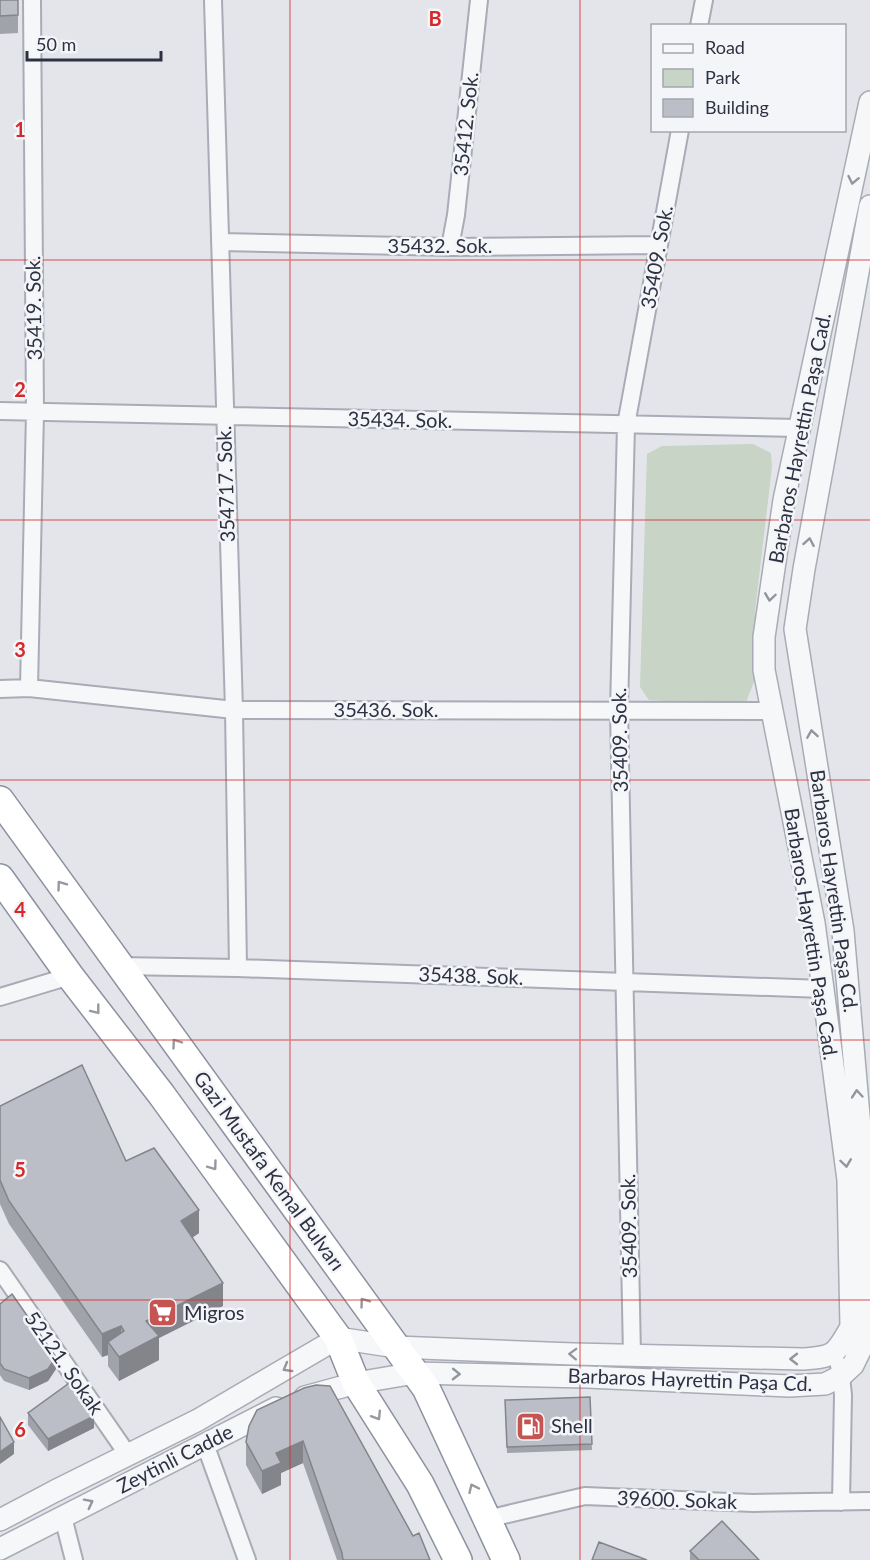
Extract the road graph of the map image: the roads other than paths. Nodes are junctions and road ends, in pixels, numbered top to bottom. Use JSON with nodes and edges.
{"nodes":[{"id":1,"x":32,"y":0,"type":"edge"},
{"id":2,"x":213,"y":0,"type":"edge"},
{"id":3,"x":479,"y":0,"type":"edge"},
{"id":4,"x":704,"y":0,"type":"edge"},
{"id":5,"x":699,"y":24,"type":"edge"},
{"id":6,"x":870,"y":102,"type":"edge"},
{"id":7,"x":680,"y":132,"type":"edge"},
{"id":8,"x":870,"y":206,"type":"edge"},
{"id":9,"x":220,"y":242,"type":"junction"},
{"id":10,"x":659,"y":245,"type":"junction"},
{"id":11,"x":450,"y":247,"type":"junction"},
{"id":12,"x":0,"y":411,"type":"edge"},
{"id":13,"x":35,"y":412,"type":"junction"},
{"id":14,"x":224,"y":416,"type":"junction"},
{"id":15,"x":626,"y":425,"type":"junction"},
{"id":16,"x":799,"y":428,"type":"junction"},
{"id":17,"x":29,"y":688,"type":"junction"},
{"id":18,"x":0,"y":689,"type":"edge"},
{"id":19,"x":234,"y":710,"type":"junction"},
{"id":20,"x":619,"y":710,"type":"junction"},
{"id":21,"x":772,"y":711,"type":"junction"},
{"id":22,"x":0,"y":800,"type":"edge"},
{"id":23,"x":0,"y":878,"type":"edge"},
{"id":24,"x":119,"y":966,"type":"junction"},
{"id":25,"x":238,"y":968,"type":"junction"},
{"id":26,"x":70,"y":976,"type":"junction"},
{"id":27,"x":625,"y":982,"type":"junction"},
{"id":28,"x":823,"y":989,"type":"junction"},
{"id":29,"x":0,"y":997,"type":"edge"},
{"id":30,"x":0,"y":1270,"type":"edge"},
{"id":31,"x":338,"y":1338,"type":"junction"},
{"id":32,"x":396,"y":1347,"type":"junction"},
{"id":33,"x":836,"y":1353,"type":"junction"},
{"id":34,"x":632,"y":1355,"type":"junction"},
{"id":35,"x":415,"y":1373,"type":"junction"},
{"id":36,"x":841,"y":1376,"type":"junction"},
{"id":37,"x":356,"y":1383,"type":"junction"},
{"id":38,"x":205,"y":1444,"type":"junction"},
{"id":39,"x":128,"y":1455,"type":"junction"},
{"id":40,"x":870,"y":1501,"type":"edge"},
{"id":41,"x":841,"y":1502,"type":"junction"},
{"id":42,"x":63,"y":1517,"type":"junction"},
{"id":43,"x":0,"y":1520,"type":"edge"},
{"id":44,"x":487,"y":1520,"type":"junction"},
{"id":45,"x":0,"y":1549,"type":"edge"},
{"id":46,"x":74,"y":1560,"type":"edge"},
{"id":47,"x":247,"y":1560,"type":"edge"},
{"id":48,"x":458,"y":1560,"type":"edge"},
{"id":49,"x":506,"y":1560,"type":"edge"}],
"edges":[{"from":1,"to":13,"type":"street","name":"35419. Sok."},
{"from":2,"to":9,"type":"street","name":"354717. Sok."},
{"from":3,"to":11,"type":"street","name":"35412. Sok."},
{"from":4,"to":5,"type":"street"},
{"from":6,"to":16,"type":"street","name":"Barbaros Hayrettin Paşa Cad.","one_way":true},
{"from":7,"to":10,"type":"street","name":"35409. Sok."},
{"from":36,"to":8,"type":"street","name":"Barbaros Hayrettin Paşa Cd.","one_way":true},
{"from":9,"to":11,"type":"street","name":"35432. Sok."},
{"from":9,"to":14,"type":"street","name":"354717. Sok."},
{"from":10,"to":11,"type":"street","name":"35432. Sok."},
{"from":10,"to":15,"type":"street","name":"35409. Sok."},
{"from":12,"to":13,"type":"street","name":"35434. Sok."},
{"from":13,"to":14,"type":"street","name":"35434. Sok."},
{"from":13,"to":17,"type":"street","name":"35419. Sok."},
{"from":14,"to":15,"type":"street","name":"35434. Sok."},
{"from":14,"to":19,"type":"street","name":"354717. Sok."},
{"from":15,"to":16,"type":"street","name":"35434. Sok."},
{"from":15,"to":20,"type":"street","name":"35409. Sok."},
{"from":16,"to":21,"type":"street","name":"Barbaros Hayrettin Paşa Cad.","one_way":true},
{"from":17,"to":18,"type":"street","name":"35436. Sok."},
{"from":17,"to":19,"type":"street","name":"35436. Sok."},
{"from":19,"to":20,"type":"street","name":"35436. Sok."},
{"from":19,"to":25,"type":"street","name":"354717. Sok."},
{"from":20,"to":21,"type":"street","name":"35436. Sok."},
{"from":20,"to":27,"type":"street","name":"35409. Sok."},
{"from":21,"to":28,"type":"street","name":"Barbaros Hayrettin Paşa Cad."},
{"from":24,"to":22,"type":"highway","name":"Gazi Mustafa Kemal Bulvarı","one_way":true},
{"from":23,"to":26,"type":"highway"},
{"from":24,"to":25,"type":"street","name":"35438. Sok."},
{"from":32,"to":24,"type":"highway","name":"Gazi Mustafa Kemal Bulvarı","one_way":true},
{"from":25,"to":27,"type":"street","name":"35438. Sok."},
{"from":26,"to":29,"type":"street"},
{"from":26,"to":31,"type":"highway","one_way":true},
{"from":27,"to":28,"type":"street","name":"35438. Sok."},
{"from":27,"to":34,"type":"street","name":"35409. Sok."},
{"from":28,"to":33,"type":"street","name":"Barbaros Hayrettin Paşa Cad.","one_way":true},
{"from":30,"to":39,"type":"street","name":"52121. Sokak"},
{"from":31,"to":32,"type":"street"},
{"from":31,"to":37,"type":"highway"},
{"from":31,"to":39,"type":"street","name":"Zeytinli Cadde","one_way":true},
{"from":34,"to":32,"type":"street","one_way":true},
{"from":32,"to":35,"type":"highway","name":"Gazi Mustafa Kemal Bulvarı"},
{"from":33,"to":34,"type":"street","one_way":true},
{"from":33,"to":36,"type":"street"},
{"from":35,"to":36,"type":"street","name":"Barbaros Hayrettin Paşa Cd.","one_way":true},
{"from":35,"to":37,"type":"street","name":"Barbaros Hayrettin Paşa Cd."},
{"from":44,"to":35,"type":"highway","name":"Gazi Mustafa Kemal Bulvarı","one_way":true},
{"from":36,"to":41,"type":"street"},
{"from":37,"to":38,"type":"street","name":"Zeytinli Cadde"},
{"from":37,"to":48,"type":"highway","one_way":true},
{"from":42,"to":38,"type":"street","name":"Zeytinli Cadde","one_way":true},
{"from":38,"to":47,"type":"street"},
{"from":39,"to":43,"type":"street","name":"Zeytinli Cadde"},
{"from":40,"to":41,"type":"street","name":"39600. Sokak"},
{"from":41,"to":44,"type":"street","name":"39600. Sokak"},
{"from":42,"to":45,"type":"street","name":"Zeytinli Cadde"},
{"from":42,"to":46,"type":"street"},
{"from":44,"to":49,"type":"highway","name":"Gazi Mustafa Kemal Bulvarı"}]}
